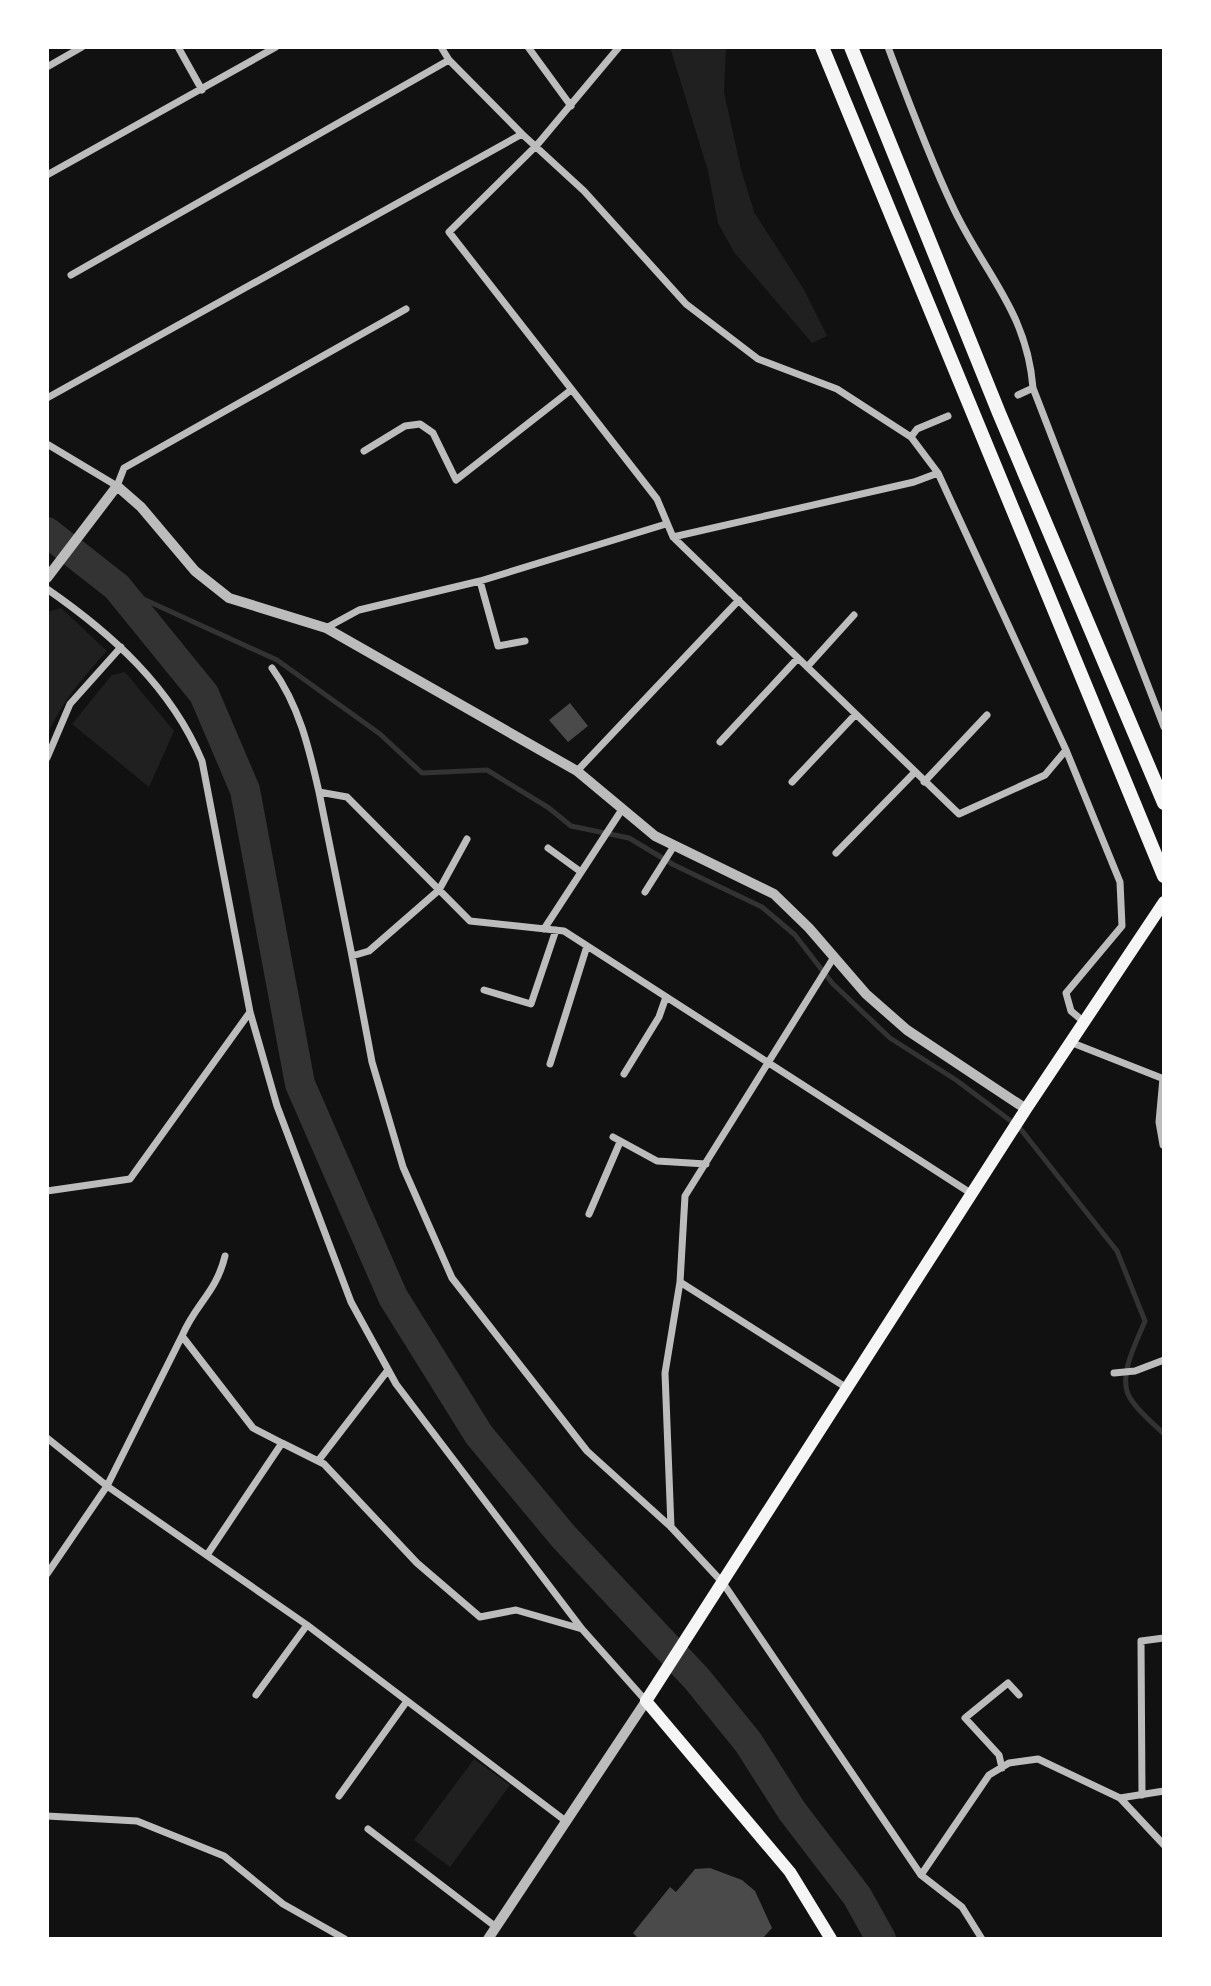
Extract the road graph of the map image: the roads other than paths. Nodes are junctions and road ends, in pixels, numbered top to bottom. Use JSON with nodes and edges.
{"nodes":[{"id":1,"x":82,"y":47,"type":"edge"},
{"id":2,"x":178,"y":47,"type":"edge"},
{"id":3,"x":276,"y":47,"type":"edge"},
{"id":4,"x":441,"y":47,"type":"edge"},
{"id":5,"x":528,"y":47,"type":"edge"},
{"id":6,"x":619,"y":47,"type":"edge"},
{"id":7,"x":822,"y":47,"type":"edge"},
{"id":8,"x":851,"y":47,"type":"edge"},
{"id":9,"x":888,"y":47,"type":"edge"},
{"id":10,"x":449,"y":60,"type":"junction"},
{"id":11,"x":47,"y":66,"type":"edge"},
{"id":12,"x":202,"y":90,"type":"junction"},
{"id":13,"x":571,"y":106,"type":"junction"},
{"id":14,"x":522,"y":134,"type":"junction"},
{"id":15,"x":537,"y":145,"type":"junction"},
{"id":16,"x":47,"y":175,"type":"edge"},
{"id":17,"x":71,"y":275,"type":"dead end"},
{"id":18,"x":406,"y":309,"type":"dead end"},
{"id":19,"x":1034,"y":388,"type":"junction"},
{"id":20,"x":571,"y":390,"type":"junction"},
{"id":21,"x":1018,"y":395,"type":"dead end"},
{"id":22,"x":47,"y":398,"type":"edge"},
{"id":23,"x":948,"y":416,"type":"dead end"},
{"id":24,"x":911,"y":437,"type":"junction"},
{"id":25,"x":47,"y":444,"type":"edge"},
{"id":26,"x":364,"y":451,"type":"dead end"},
{"id":27,"x":938,"y":473,"type":"junction"},
{"id":28,"x":117,"y":486,"type":"junction"},
{"id":29,"x":666,"y":524,"type":"junction"},
{"id":30,"x":673,"y":537,"type":"junction"},
{"id":31,"x":48,"y":577,"type":"edge"},
{"id":32,"x":480,"y":581,"type":"junction"},
{"id":33,"x":47,"y":589,"type":"edge"},
{"id":34,"x":739,"y":600,"type":"junction"},
{"id":35,"x":854,"y":615,"type":"dead end"},
{"id":36,"x":326,"y":628,"type":"junction"},
{"id":37,"x":525,"y":641,"type":"dead end"},
{"id":38,"x":121,"y":647,"type":"junction"},
{"id":39,"x":798,"y":658,"type":"junction"},
{"id":40,"x":807,"y":667,"type":"junction"},
{"id":41,"x":272,"y":668,"type":"dead end"},
{"id":42,"x":855,"y":715,"type":"junction"},
{"id":43,"x":987,"y":715,"type":"dead end"},
{"id":44,"x":1164,"y":727,"type":"edge"},
{"id":45,"x":720,"y":742,"type":"dead end"},
{"id":46,"x":1066,"y":750,"type":"junction"},
{"id":47,"x":47,"y":758,"type":"edge"},
{"id":48,"x":576,"y":771,"type":"junction"},
{"id":49,"x":914,"y":773,"type":"junction"},
{"id":50,"x":792,"y":782,"type":"dead end"},
{"id":51,"x":924,"y":782,"type":"junction"},
{"id":52,"x":319,"y":792,"type":"junction"},
{"id":53,"x":1164,"y":803,"type":"edge"},
{"id":54,"x":621,"y":811,"type":"junction"},
{"id":55,"x":467,"y":839,"type":"dead end"},
{"id":56,"x":674,"y":846,"type":"junction"},
{"id":57,"x":548,"y":848,"type":"dead end"},
{"id":58,"x":836,"y":853,"type":"dead end"},
{"id":59,"x":581,"y":872,"type":"junction"},
{"id":60,"x":1164,"y":876,"type":"edge"},
{"id":61,"x":439,"y":890,"type":"junction"},
{"id":62,"x":645,"y":892,"type":"dead end"},
{"id":63,"x":1164,"y":902,"type":"edge"},
{"id":64,"x":544,"y":929,"type":"junction"},
{"id":65,"x":556,"y":930,"type":"junction"},
{"id":66,"x":587,"y":946,"type":"junction"},
{"id":67,"x":352,"y":956,"type":"junction"},
{"id":68,"x":834,"y":957,"type":"junction"},
{"id":69,"x":484,"y":990,"type":"dead end"},
{"id":70,"x":666,"y":997,"type":"junction"},
{"id":71,"x":250,"y":1012,"type":"junction"},
{"id":72,"x":1083,"y":1021,"type":"junction"},
{"id":73,"x":1069,"y":1042,"type":"junction"},
{"id":74,"x":770,"y":1063,"type":"junction"},
{"id":75,"x":550,"y":1064,"type":"dead end"},
{"id":76,"x":624,"y":1074,"type":"dead end"},
{"id":77,"x":1164,"y":1079,"type":"edge"},
{"id":78,"x":1026,"y":1109,"type":"junction"},
{"id":79,"x":1163,"y":1145,"type":"edge"},
{"id":80,"x":706,"y":1164,"type":"junction"},
{"id":81,"x":47,"y":1191,"type":"edge"},
{"id":82,"x":972,"y":1194,"type":"junction"},
{"id":83,"x":589,"y":1214,"type":"dead end"},
{"id":84,"x":225,"y":1256,"type":"dead end"},
{"id":85,"x":680,"y":1282,"type":"junction"},
{"id":86,"x":182,"y":1336,"type":"junction"},
{"id":87,"x":1164,"y":1360,"type":"edge"},
{"id":88,"x":388,"y":1370,"type":"junction"},
{"id":89,"x":1114,"y":1373,"type":"dead end"},
{"id":90,"x":847,"y":1388,"type":"junction"},
{"id":91,"x":47,"y":1438,"type":"edge"},
{"id":92,"x":282,"y":1443,"type":"junction"},
{"id":93,"x":318,"y":1461,"type":"junction"},
{"id":94,"x":107,"y":1486,"type":"junction"},
{"id":95,"x":671,"y":1527,"type":"junction"},
{"id":96,"x":206,"y":1555,"type":"junction"},
{"id":97,"x":47,"y":1574,"type":"edge"},
{"id":98,"x":720,"y":1586,"type":"junction"},
{"id":99,"x":307,"y":1625,"type":"junction"},
{"id":100,"x":582,"y":1629,"type":"junction"},
{"id":101,"x":1164,"y":1638,"type":"edge"},
{"id":102,"x":256,"y":1695,"type":"dead end"},
{"id":103,"x":1019,"y":1695,"type":"dead end"},
{"id":104,"x":649,"y":1697,"type":"junction"},
{"id":105,"x":408,"y":1701,"type":"junction"},
{"id":106,"x":1002,"y":1768,"type":"junction"},
{"id":107,"x":1164,"y":1791,"type":"edge"},
{"id":108,"x":1142,"y":1795,"type":"junction"},
{"id":109,"x":339,"y":1796,"type":"dead end"},
{"id":110,"x":1120,"y":1798,"type":"junction"},
{"id":111,"x":47,"y":1816,"type":"edge"},
{"id":112,"x":567,"y":1822,"type":"junction"},
{"id":113,"x":368,"y":1829,"type":"dead end"},
{"id":114,"x":1164,"y":1845,"type":"edge"},
{"id":115,"x":921,"y":1875,"type":"junction"},
{"id":116,"x":496,"y":1927,"type":"junction"},
{"id":117,"x":345,"y":1939,"type":"edge"},
{"id":118,"x":488,"y":1939,"type":"edge"},
{"id":119,"x":831,"y":1939,"type":"edge"},
{"id":120,"x":982,"y":1939,"type":"edge"}],
"edges":[{"from":1,"to":11,"type":"street"},
{"from":2,"to":12,"type":"street"},
{"from":3,"to":12,"type":"street"},
{"from":4,"to":10,"type":"street"},
{"from":5,"to":13,"type":"street"},
{"from":6,"to":13,"type":"street"},
{"from":7,"to":60,"type":"highway"},
{"from":8,"to":53,"type":"highway"},
{"from":9,"to":19,"type":"street"},
{"from":10,"to":14,"type":"street"},
{"from":10,"to":17,"type":"street"},
{"from":12,"to":16,"type":"street"},
{"from":13,"to":15,"type":"street"},
{"from":14,"to":15,"type":"street"},
{"from":14,"to":22,"type":"street"},
{"from":15,"to":20,"type":"street"},
{"from":15,"to":24,"type":"street"},
{"from":18,"to":28,"type":"street"},
{"from":19,"to":21,"type":"street"},
{"from":19,"to":44,"type":"street"},
{"from":20,"to":26,"type":"street"},
{"from":20,"to":29,"type":"street"},
{"from":23,"to":24,"type":"street"},
{"from":24,"to":27,"type":"street"},
{"from":25,"to":28,"type":"street"},
{"from":27,"to":30,"type":"street"},
{"from":27,"to":46,"type":"street"},
{"from":28,"to":31,"type":"street"},
{"from":28,"to":36,"type":"street"},
{"from":29,"to":30,"type":"street"},
{"from":29,"to":32,"type":"street"},
{"from":30,"to":34,"type":"street"},
{"from":32,"to":36,"type":"street"},
{"from":32,"to":37,"type":"street"},
{"from":33,"to":38,"type":"street"},
{"from":34,"to":39,"type":"street"},
{"from":34,"to":48,"type":"street"},
{"from":35,"to":40,"type":"street"},
{"from":36,"to":48,"type":"street"},
{"from":38,"to":47,"type":"street"},
{"from":38,"to":71,"type":"street"},
{"from":39,"to":40,"type":"street"},
{"from":39,"to":45,"type":"street"},
{"from":40,"to":42,"type":"street"},
{"from":41,"to":52,"type":"street"},
{"from":42,"to":49,"type":"street"},
{"from":42,"to":50,"type":"street"},
{"from":43,"to":51,"type":"street"},
{"from":46,"to":51,"type":"street"},
{"from":46,"to":72,"type":"street"},
{"from":48,"to":54,"type":"street"},
{"from":49,"to":51,"type":"street"},
{"from":49,"to":58,"type":"street"},
{"from":52,"to":61,"type":"street"},
{"from":52,"to":67,"type":"street"},
{"from":54,"to":56,"type":"street"},
{"from":54,"to":59,"type":"street"},
{"from":55,"to":61,"type":"street"},
{"from":56,"to":62,"type":"street"},
{"from":56,"to":68,"type":"street"},
{"from":57,"to":59,"type":"street"},
{"from":59,"to":64,"type":"street"},
{"from":61,"to":64,"type":"street"},
{"from":61,"to":67,"type":"street"},
{"from":63,"to":72,"type":"main road"},
{"from":64,"to":65,"type":"street"},
{"from":65,"to":66,"type":"street"},
{"from":65,"to":69,"type":"street"},
{"from":66,"to":70,"type":"street"},
{"from":66,"to":75,"type":"street"},
{"from":67,"to":95,"type":"street"},
{"from":68,"to":74,"type":"street"},
{"from":68,"to":78,"type":"street"},
{"from":70,"to":74,"type":"street"},
{"from":70,"to":76,"type":"street"},
{"from":71,"to":81,"type":"street"},
{"from":71,"to":88,"type":"street"},
{"from":72,"to":73,"type":"main road"},
{"from":73,"to":77,"type":"street"},
{"from":73,"to":78,"type":"main road"},
{"from":74,"to":80,"type":"street"},
{"from":74,"to":82,"type":"street"},
{"from":77,"to":79,"type":"street"},
{"from":78,"to":82,"type":"main road"},
{"from":80,"to":83,"type":"street"},
{"from":80,"to":85,"type":"street"},
{"from":82,"to":90,"type":"main road"},
{"from":84,"to":86,"type":"street"},
{"from":85,"to":90,"type":"street"},
{"from":85,"to":95,"type":"street"},
{"from":86,"to":92,"type":"street"},
{"from":86,"to":94,"type":"street"},
{"from":87,"to":89,"type":"street"},
{"from":88,"to":93,"type":"street"},
{"from":88,"to":100,"type":"street"},
{"from":90,"to":98,"type":"main road"},
{"from":91,"to":94,"type":"street"},
{"from":92,"to":93,"type":"street"},
{"from":92,"to":96,"type":"street"},
{"from":93,"to":100,"type":"street"},
{"from":94,"to":96,"type":"street"},
{"from":94,"to":97,"type":"street"},
{"from":95,"to":98,"type":"street"},
{"from":96,"to":99,"type":"street"},
{"from":98,"to":104,"type":"main road"},
{"from":98,"to":115,"type":"street"},
{"from":99,"to":102,"type":"street"},
{"from":99,"to":105,"type":"street"},
{"from":100,"to":104,"type":"street"},
{"from":101,"to":108,"type":"street"},
{"from":103,"to":106,"type":"street"},
{"from":104,"to":112,"type":"street"},
{"from":104,"to":119,"type":"main road"},
{"from":105,"to":109,"type":"street"},
{"from":105,"to":112,"type":"street"},
{"from":106,"to":110,"type":"street"},
{"from":106,"to":115,"type":"street"},
{"from":107,"to":108,"type":"street"},
{"from":108,"to":110,"type":"street"},
{"from":110,"to":114,"type":"street"},
{"from":111,"to":117,"type":"street"},
{"from":112,"to":116,"type":"street"},
{"from":113,"to":116,"type":"street"},
{"from":115,"to":120,"type":"street"},
{"from":116,"to":118,"type":"street"}]}
